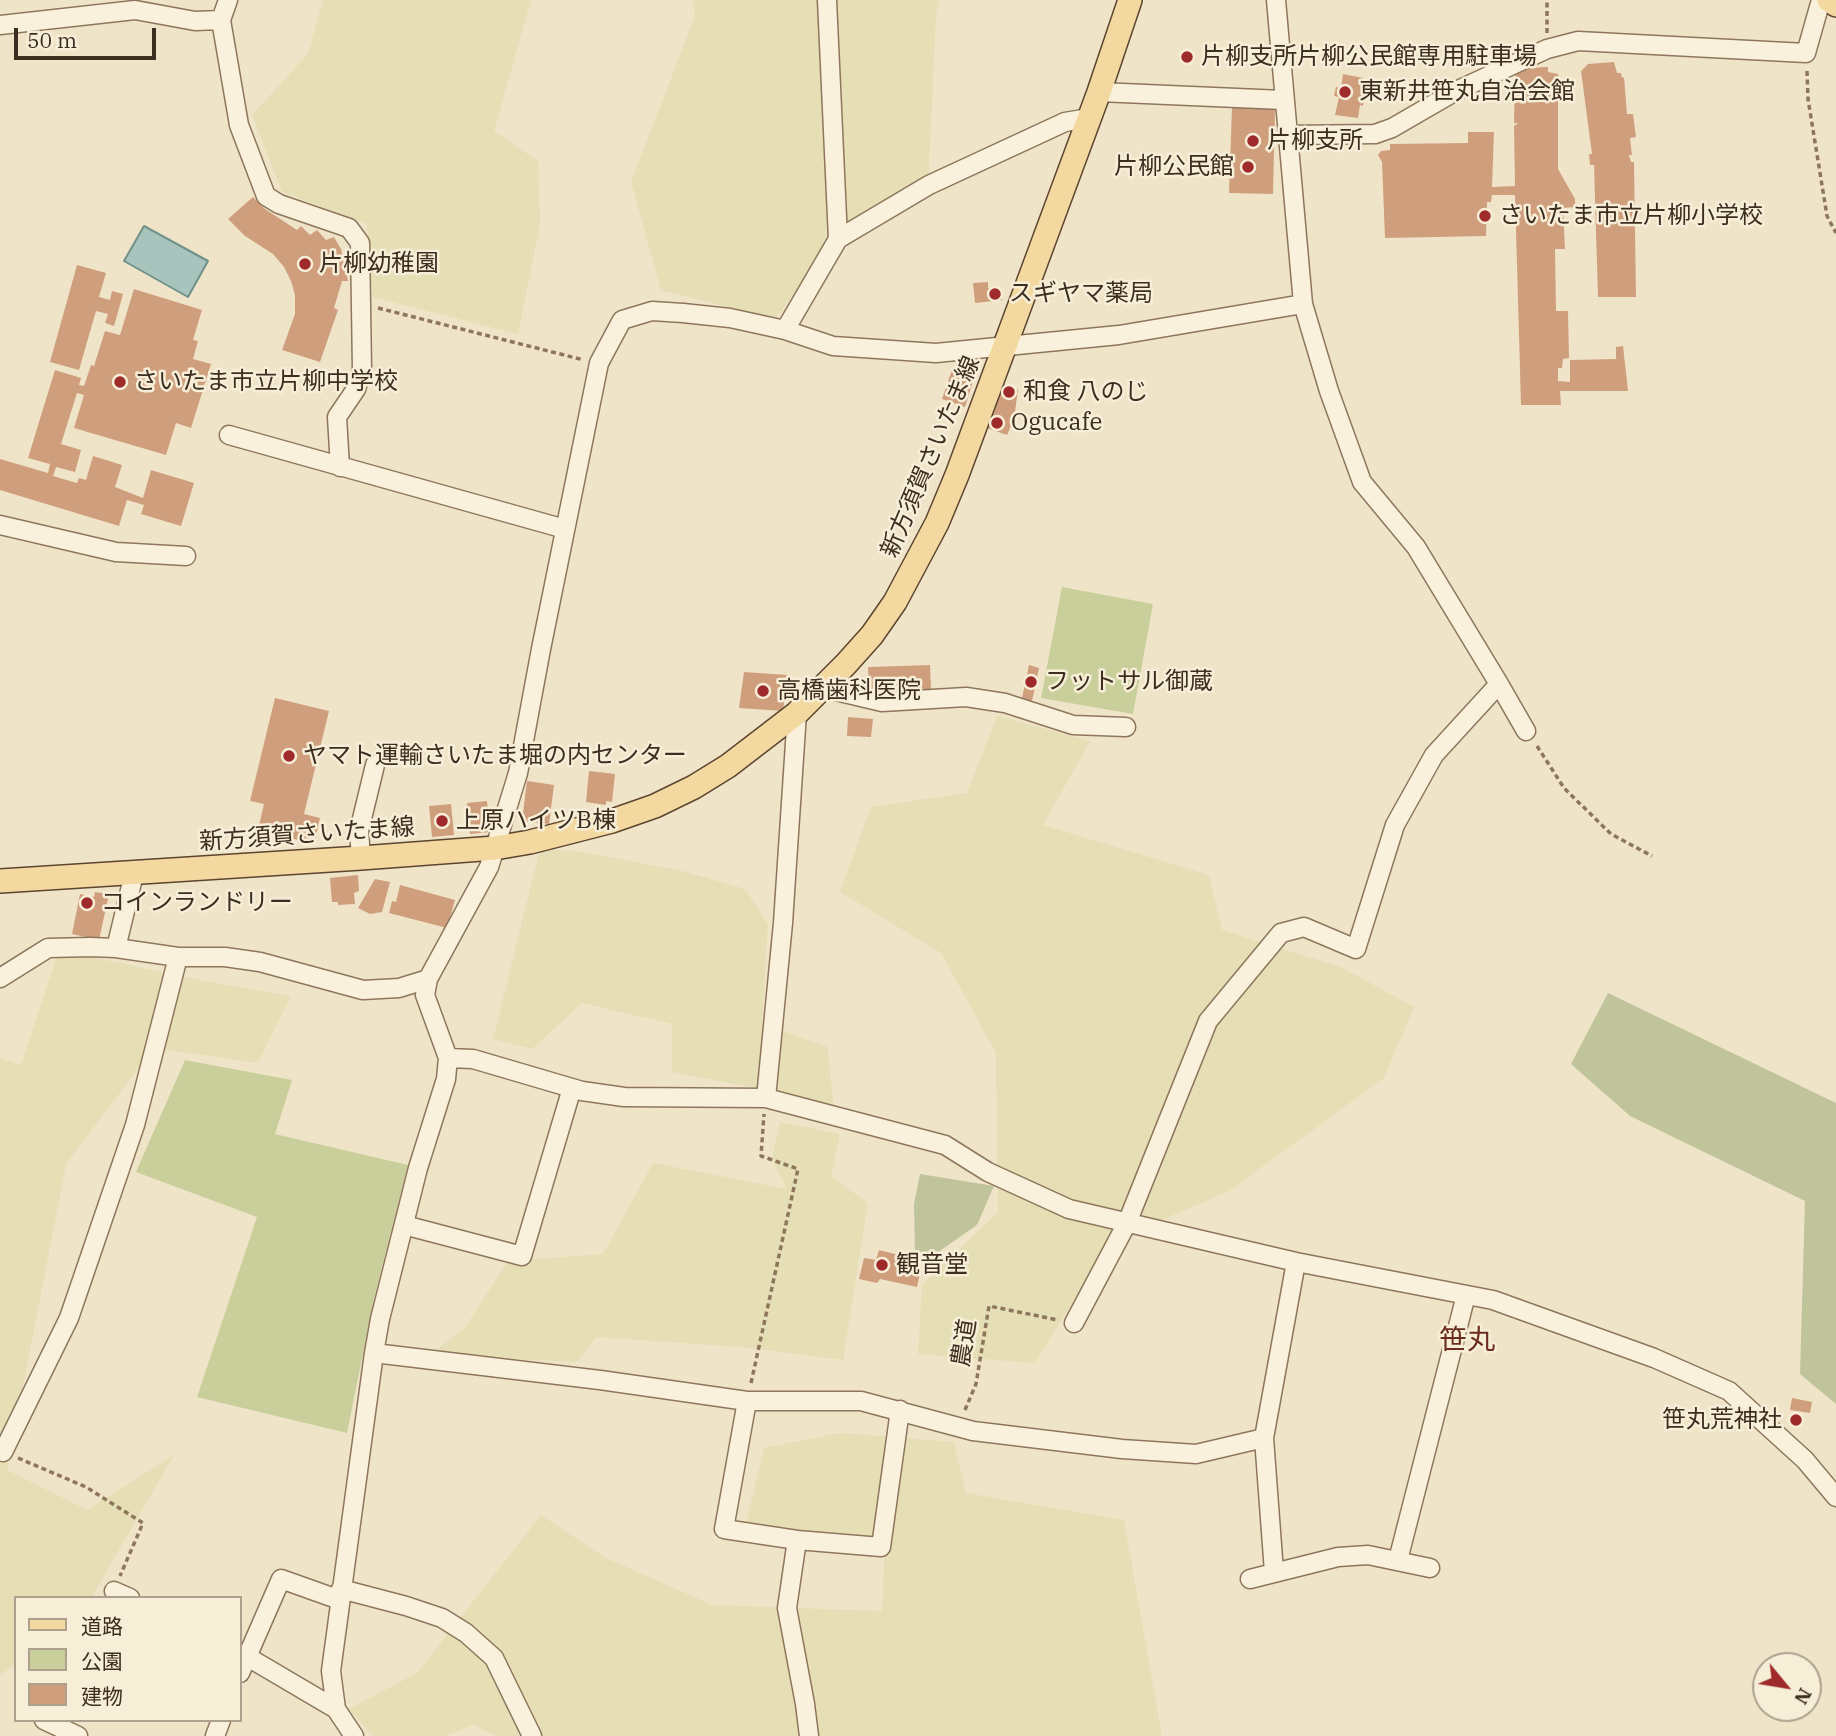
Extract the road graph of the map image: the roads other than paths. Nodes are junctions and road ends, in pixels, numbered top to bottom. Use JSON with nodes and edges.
{"nodes":[{"id":1,"x":228,"y":0,"type":"edge"},
{"id":2,"x":827,"y":0,"type":"edge"},
{"id":3,"x":1130,"y":0,"type":"edge"},
{"id":4,"x":1276,"y":0,"type":"edge"},
{"id":5,"x":1821,"y":0,"type":"edge"},
{"id":6,"x":1829,"y":0,"type":"edge"},
{"id":7,"x":1836,"y":5,"type":"edge"},
{"id":8,"x":221,"y":20,"type":"junction"},
{"id":9,"x":0,"y":25,"type":"edge"},
{"id":10,"x":1099,"y":92,"type":"junction"},
{"id":11,"x":1283,"y":100,"type":"junction"},
{"id":12,"x":1089,"y":118,"type":"junction"},
{"id":13,"x":1287,"y":135,"type":"junction"},
{"id":14,"x":838,"y":239,"type":"junction"},
{"id":15,"x":1303,"y":304,"type":"junction"},
{"id":16,"x":785,"y":330,"type":"junction"},
{"id":17,"x":1004,"y":348,"type":"junction"},
{"id":18,"x":229,"y":435,"type":"dead end"},
{"id":19,"x":340,"y":467,"type":"junction"},
{"id":20,"x":0,"y":525,"type":"edge"},
{"id":21,"x":565,"y":529,"type":"junction"},
{"id":22,"x":186,"y":556,"type":"dead end"},
{"id":23,"x":1499,"y":684,"type":"junction"},
{"id":24,"x":823,"y":688,"type":"junction"},
{"id":25,"x":797,"y":713,"type":"junction"},
{"id":26,"x":1126,"y":727,"type":"dead end"},
{"id":27,"x":1526,"y":731,"type":"road end"},
{"id":28,"x":374,"y":765,"type":"dead end"},
{"id":29,"x":495,"y":848,"type":"junction"},
{"id":30,"x":361,"y":858,"type":"junction"},
{"id":31,"x":134,"y":874,"type":"junction"},
{"id":32,"x":0,"y":881,"type":"edge"},
{"id":33,"x":116,"y":948,"type":"junction"},
{"id":34,"x":177,"y":957,"type":"junction"},
{"id":35,"x":0,"y":978,"type":"edge"},
{"id":36,"x":428,"y":979,"type":"junction"},
{"id":37,"x":448,"y":1058,"type":"junction"},
{"id":38,"x":572,"y":1087,"type":"junction"},
{"id":39,"x":766,"y":1098,"type":"junction"},
{"id":40,"x":1127,"y":1223,"type":"junction"},
{"id":41,"x":404,"y":1225,"type":"junction"},
{"id":42,"x":1296,"y":1262,"type":"junction"},
{"id":43,"x":1466,"y":1295,"type":"junction"},
{"id":44,"x":1073,"y":1323,"type":"road end"},
{"id":45,"x":374,"y":1353,"type":"junction"},
{"id":46,"x":747,"y":1401,"type":"junction"},
{"id":47,"x":900,"y":1410,"type":"junction"},
{"id":48,"x":1264,"y":1438,"type":"junction"},
{"id":49,"x":3,"y":1452,"type":"road end"},
{"id":50,"x":1836,"y":1497,"type":"edge"},
{"id":51,"x":797,"y":1540,"type":"junction"},
{"id":52,"x":1398,"y":1560,"type":"junction"},
{"id":53,"x":1430,"y":1568,"type":"dead end"},
{"id":54,"x":1274,"y":1573,"type":"junction"},
{"id":55,"x":1250,"y":1579,"type":"dead end"},
{"id":56,"x":341,"y":1594,"type":"junction"},
{"id":57,"x":244,"y":1656,"type":"edge"},
{"id":58,"x":337,"y":1709,"type":"junction"},
{"id":59,"x":48,"y":1722,"type":"edge"},
{"id":60,"x":78,"y":1736,"type":"edge"},
{"id":61,"x":354,"y":1736,"type":"edge"},
{"id":62,"x":532,"y":1736,"type":"edge"},
{"id":63,"x":808,"y":1736,"type":"edge"}],
"edges":[{"from":1,"to":8,"type":"street"},
{"from":2,"to":14,"type":"street"},
{"from":3,"to":10,"type":"main road","name":"新方須賀さいたま線"},
{"from":4,"to":11,"type":"street"},
{"from":5,"to":13,"type":"street"},
{"from":6,"to":7,"type":"main road"},
{"from":8,"to":9,"type":"street"},
{"from":8,"to":19,"type":"street"},
{"from":10,"to":11,"type":"street"},
{"from":10,"to":12,"type":"main road","name":"新方須賀さいたま線"},
{"from":11,"to":13,"type":"street"},
{"from":12,"to":14,"type":"street"},
{"from":12,"to":17,"type":"main road","name":"新方須賀さいたま線"},
{"from":13,"to":15,"type":"street"},
{"from":14,"to":16,"type":"street"},
{"from":15,"to":17,"type":"street"},
{"from":15,"to":23,"type":"street"},
{"from":16,"to":17,"type":"street"},
{"from":16,"to":21,"type":"street"},
{"from":17,"to":24,"type":"main road","name":"新方須賀さいたま線"},
{"from":18,"to":19,"type":"street"},
{"from":19,"to":21,"type":"street"},
{"from":20,"to":22,"type":"street"},
{"from":21,"to":29,"type":"street"},
{"from":23,"to":27,"type":"street"},
{"from":23,"to":40,"type":"street"},
{"from":24,"to":25,"type":"main road","name":"新方須賀さいたま線"},
{"from":24,"to":26,"type":"street"},
{"from":25,"to":29,"type":"main road","name":"新方須賀さいたま線"},
{"from":25,"to":39,"type":"street"},
{"from":28,"to":30,"type":"street"},
{"from":29,"to":30,"type":"main road","name":"新方須賀さいたま線"},
{"from":29,"to":36,"type":"street"},
{"from":30,"to":31,"type":"main road","name":"新方須賀さいたま線"},
{"from":31,"to":32,"type":"main road","name":"新方須賀さいたま線"},
{"from":31,"to":33,"type":"street"},
{"from":33,"to":34,"type":"street"},
{"from":33,"to":35,"type":"street"},
{"from":34,"to":36,"type":"street"},
{"from":34,"to":49,"type":"street"},
{"from":36,"to":37,"type":"street"},
{"from":37,"to":38,"type":"street"},
{"from":37,"to":41,"type":"street"},
{"from":38,"to":39,"type":"street"},
{"from":38,"to":41,"type":"street"},
{"from":39,"to":40,"type":"street"},
{"from":40,"to":42,"type":"street"},
{"from":40,"to":44,"type":"street"},
{"from":41,"to":45,"type":"street"},
{"from":42,"to":43,"type":"street"},
{"from":42,"to":48,"type":"street"},
{"from":43,"to":50,"type":"street"},
{"from":43,"to":52,"type":"street"},
{"from":45,"to":46,"type":"street"},
{"from":45,"to":56,"type":"street"},
{"from":46,"to":47,"type":"street"},
{"from":46,"to":51,"type":"street"},
{"from":47,"to":48,"type":"street"},
{"from":47,"to":51,"type":"street"},
{"from":48,"to":54,"type":"street"},
{"from":51,"to":63,"type":"street"},
{"from":52,"to":53,"type":"street"},
{"from":52,"to":54,"type":"street"},
{"from":54,"to":55,"type":"street"},
{"from":56,"to":57,"type":"street"},
{"from":56,"to":58,"type":"street"},
{"from":56,"to":62,"type":"street"},
{"from":57,"to":58,"type":"street"},
{"from":58,"to":61,"type":"street"},
{"from":59,"to":60,"type":"street"}]}
